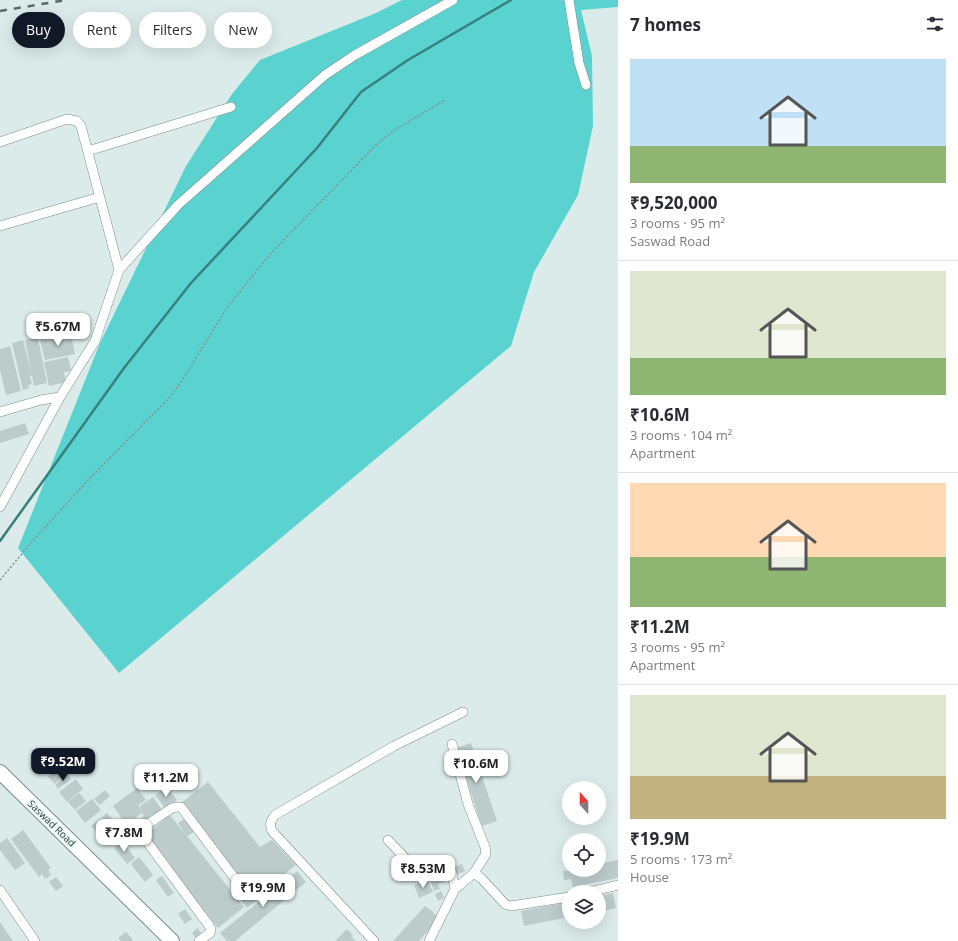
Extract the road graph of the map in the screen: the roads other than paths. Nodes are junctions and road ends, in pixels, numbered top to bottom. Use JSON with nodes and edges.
{"nodes":[{"id":1,"x":453,"y":0,"type":"edge"},
{"id":2,"x":569,"y":0,"type":"edge"},
{"id":3,"x":586,"y":85,"type":"dead end"},
{"id":4,"x":231,"y":107,"type":"dead end"},
{"id":5,"x":0,"y":142,"type":"edge"},
{"id":6,"x":88,"y":151,"type":"junction"},
{"id":7,"x":100,"y":197,"type":"junction"},
{"id":8,"x":0,"y":226,"type":"edge"},
{"id":9,"x":119,"y":270,"type":"junction"},
{"id":10,"x":60,"y":397,"type":"junction"},
{"id":11,"x":0,"y":412,"type":"edge"},
{"id":12,"x":4,"y":491,"type":"edge"},
{"id":13,"x":0,"y":507,"type":"edge"},
{"id":14,"x":463,"y":712,"type":"dead end"},
{"id":15,"x":452,"y":744,"type":"dead end"},
{"id":16,"x":0,"y":772,"type":"edge"},
{"id":17,"x":388,"y":840,"type":"dead end"},
{"id":18,"x":474,"y":873,"type":"junction"},
{"id":19,"x":618,"y":885,"type":"edge"},
{"id":20,"x":606,"y":888,"type":"edge"},
{"id":21,"x":455,"y":889,"type":"junction"},
{"id":22,"x":0,"y":890,"type":"edge"},
{"id":23,"x":245,"y":892,"type":"dead end"},
{"id":24,"x":562,"y":898,"type":"edge"},
{"id":25,"x":35,"y":941,"type":"edge"},
{"id":26,"x":172,"y":941,"type":"edge"},
{"id":27,"x":199,"y":941,"type":"edge"},
{"id":28,"x":374,"y":941,"type":"edge"},
{"id":29,"x":429,"y":941,"type":"edge"}],
"edges":[{"from":1,"to":9,"type":"street"},
{"from":2,"to":3,"type":"street"},
{"from":4,"to":6,"type":"street"},
{"from":5,"to":6,"type":"street"},
{"from":6,"to":7,"type":"street"},
{"from":7,"to":8,"type":"street"},
{"from":7,"to":9,"type":"street"},
{"from":9,"to":10,"type":"street"},
{"from":10,"to":11,"type":"street"},
{"from":10,"to":12,"type":"street"},
{"from":12,"to":13,"type":"street"},
{"from":14,"to":28,"type":"street"},
{"from":15,"to":18,"type":"street"},
{"from":16,"to":26,"type":"highway","name":"Saswad Road"},
{"from":17,"to":21,"type":"street"},
{"from":18,"to":21,"type":"street"},
{"from":18,"to":24,"type":"street"},
{"from":19,"to":20,"type":"street"},
{"from":21,"to":29,"type":"street"},
{"from":22,"to":25,"type":"street"},
{"from":23,"to":27,"type":"street"}]}
